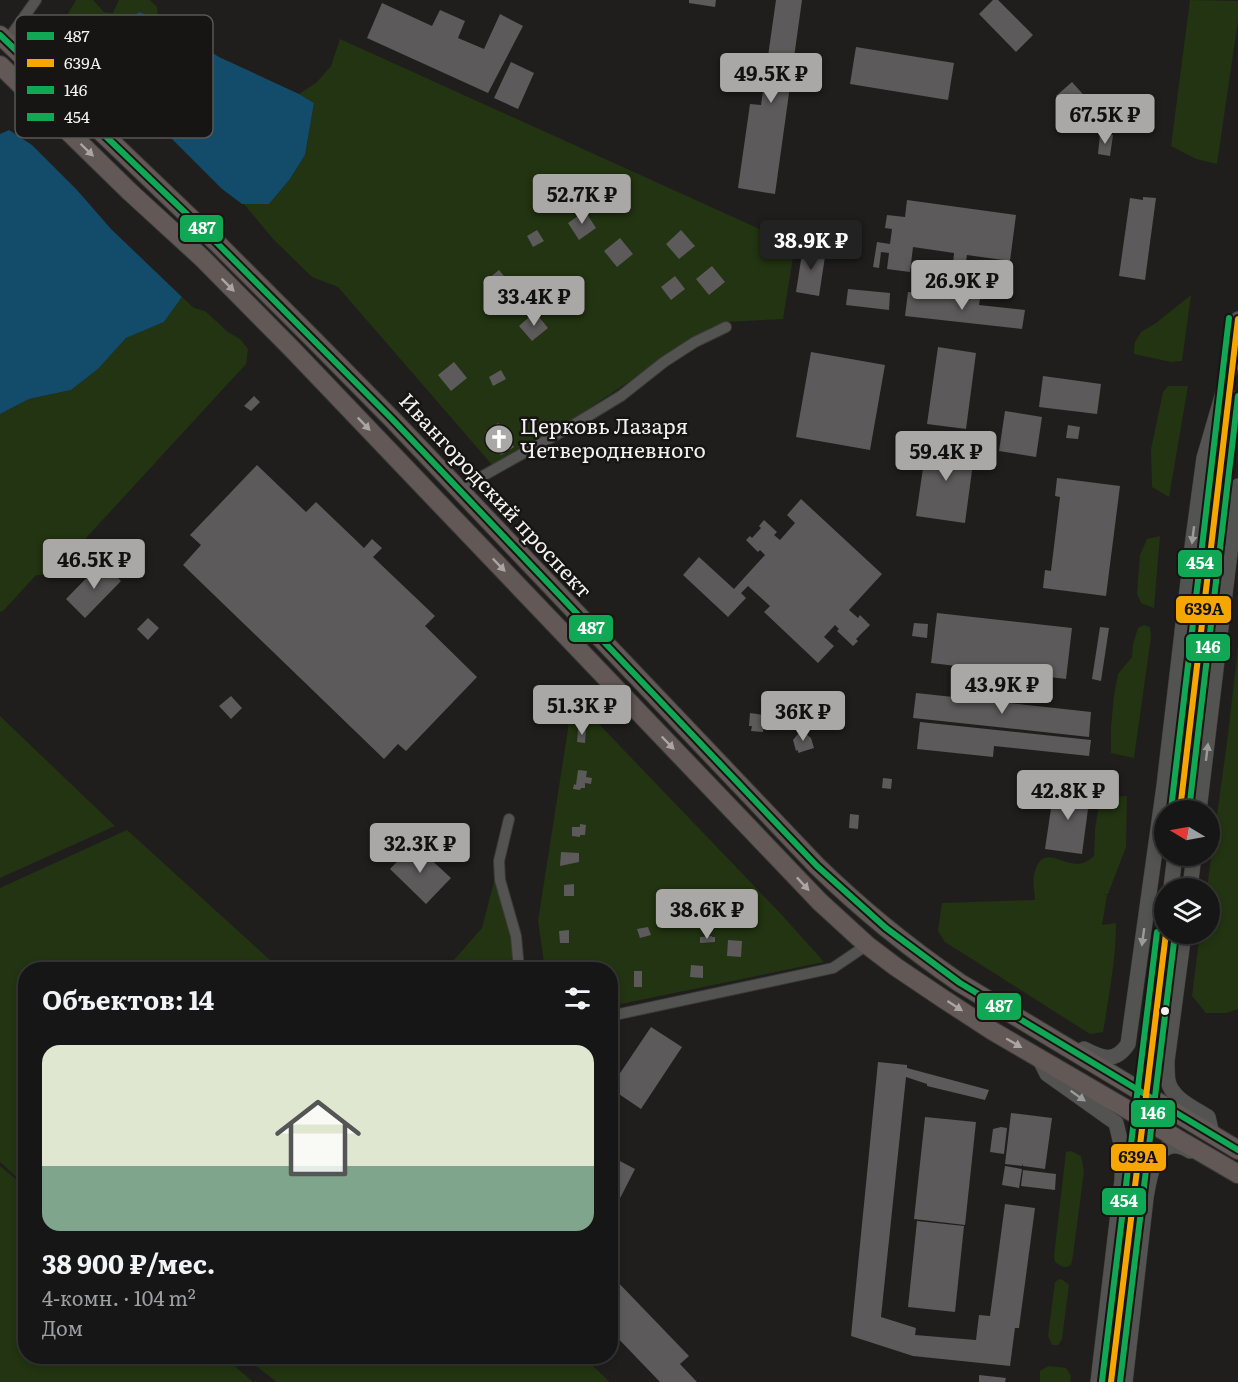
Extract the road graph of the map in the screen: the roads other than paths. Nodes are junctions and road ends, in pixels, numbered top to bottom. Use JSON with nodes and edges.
{"nodes":[{"id":1,"x":36,"y":0,"type":"edge"},
{"id":2,"x":23,"y":15,"type":"edge"},
{"id":3,"x":15,"y":25,"type":"edge"},
{"id":4,"x":4,"y":38,"type":"edge"},
{"id":5,"x":15,"y":49,"type":"edge"},
{"id":6,"x":0,"y":65,"type":"edge"},
{"id":7,"x":15,"y":80,"type":"edge"},
{"id":8,"x":75,"y":138,"type":"edge"},
{"id":9,"x":108,"y":138,"type":"edge"},
{"id":10,"x":1238,"y":319,"type":"edge"},
{"id":11,"x":726,"y":327,"type":"dead end"},
{"id":12,"x":1234,"y":355,"type":"junction"},
{"id":13,"x":1238,"y":412,"type":"edge"},
{"id":14,"x":1238,"y":486,"type":"edge"},
{"id":15,"x":461,"y":492,"type":"junction"},
{"id":16,"x":1181,"y":800,"type":"edge"},
{"id":17,"x":1200,"y":800,"type":"edge"},
{"id":18,"x":509,"y":819,"type":"dead end"},
{"id":19,"x":1165,"y":944,"type":"edge"},
{"id":20,"x":1183,"y":944,"type":"edge"},
{"id":21,"x":867,"y":945,"type":"junction"},
{"id":22,"x":518,"y":962,"type":"edge"},
{"id":23,"x":618,"y":1014,"type":"edge"},
{"id":24,"x":1043,"y":1033,"type":"junction"},
{"id":25,"x":1038,"y":1056,"type":"junction"},
{"id":26,"x":1212,"y":1134,"type":"junction"},
{"id":27,"x":1238,"y":1150,"type":"edge"},
{"id":28,"x":1236,"y":1173,"type":"edge"},
{"id":29,"x":1098,"y":1382,"type":"edge"},
{"id":30,"x":1111,"y":1382,"type":"edge"},
{"id":31,"x":1125,"y":1382,"type":"edge"}],
"edges":[{"from":1,"to":2,"type":"street"},
{"from":3,"to":4,"type":"street"},
{"from":4,"to":5,"type":"highway","name":"Ивангородский проспект"},
{"from":6,"to":7,"type":"highway","name":"Ивангородский проспект","one_way":true},
{"from":8,"to":21,"type":"highway","name":"Ивангородский проспект","one_way":true},
{"from":9,"to":15,"type":"highway","name":"Ивангородский проспект"},
{"from":10,"to":12,"type":"main road"},
{"from":11,"to":15,"type":"street"},
{"from":12,"to":13,"type":"main road"},
{"from":12,"to":16,"type":"main road"},
{"from":12,"to":24,"type":"main road","one_way":true},
{"from":17,"to":14,"type":"main road","one_way":true},
{"from":15,"to":24,"type":"highway","name":"Ивангородский проспект"},
{"from":18,"to":22,"type":"street"},
{"from":19,"to":30,"type":"main road","bridge":true},
{"from":20,"to":26,"type":"main road"},
{"from":21,"to":23,"type":"street"},
{"from":21,"to":25,"type":"highway","name":"Ивангородский проспект","one_way":true},
{"from":24,"to":26,"type":"highway","name":"Ивангородский проспект"},
{"from":25,"to":28,"type":"highway","name":"Ивангородский проспект"},
{"from":25,"to":29,"type":"main road","one_way":true},
{"from":26,"to":27,"type":"highway","name":"Ивангородский проспект"},
{"from":28,"to":31,"type":"main road"}]}
